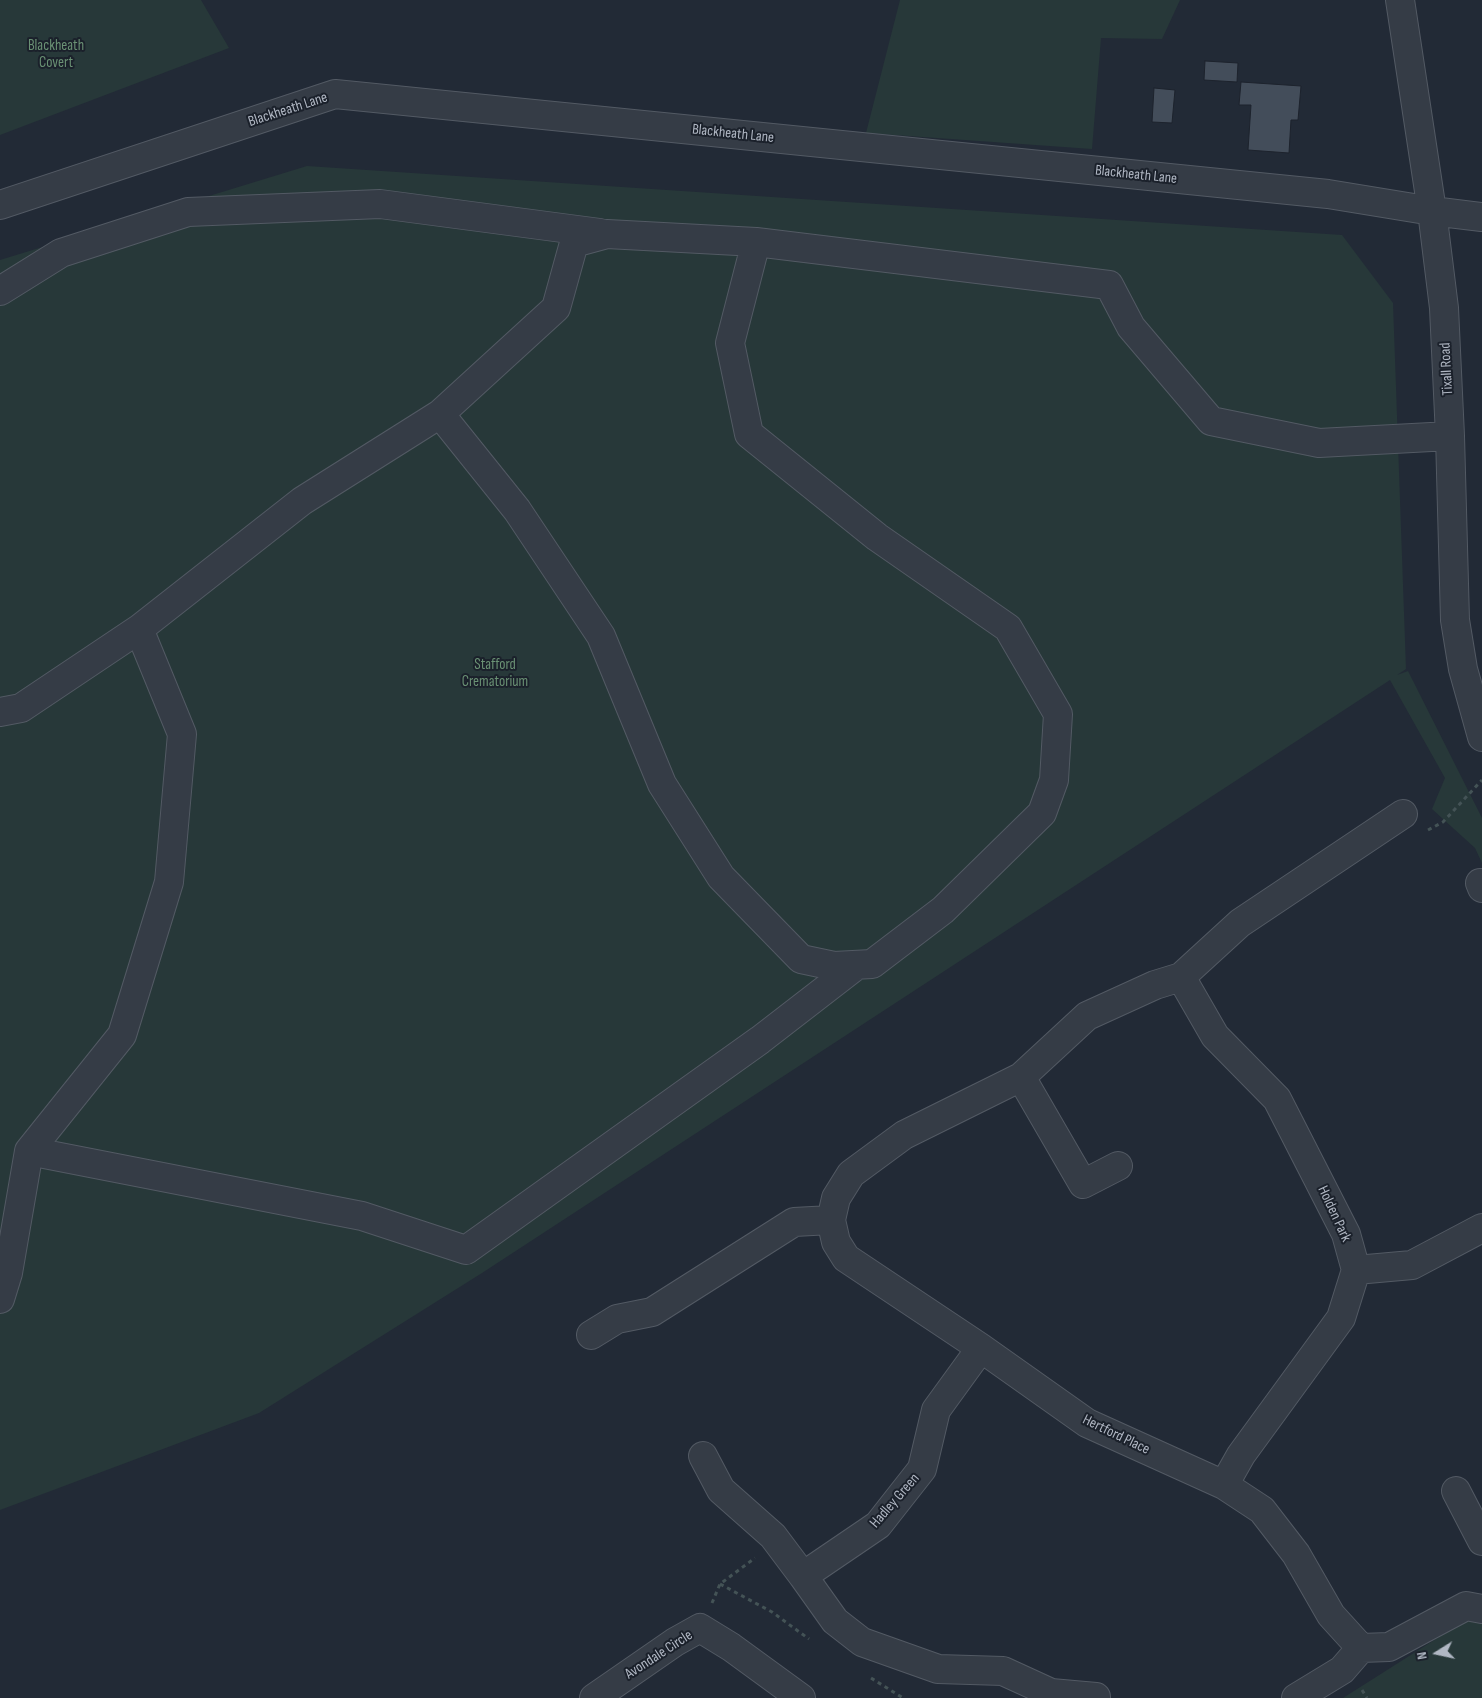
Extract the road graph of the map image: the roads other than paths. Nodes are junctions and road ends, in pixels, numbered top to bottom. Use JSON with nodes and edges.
{"nodes":[{"id":1,"x":1400,"y":0,"type":"edge"},
{"id":2,"x":0,"y":204,"type":"edge"},
{"id":3,"x":1432,"y":211,"type":"junction"},
{"id":4,"x":1482,"y":217,"type":"edge"},
{"id":5,"x":607,"y":234,"type":"junction"},
{"id":6,"x":756,"y":242,"type":"junction"},
{"id":7,"x":0,"y":291,"type":"edge"},
{"id":8,"x":440,"y":414,"type":"junction"},
{"id":9,"x":1450,"y":436,"type":"junction"},
{"id":10,"x":139,"y":629,"type":"junction"},
{"id":11,"x":0,"y":712,"type":"edge"},
{"id":12,"x":1482,"y":737,"type":"edge"},
{"id":13,"x":1403,"y":814,"type":"dead end"},
{"id":14,"x":857,"y":965,"type":"junction"},
{"id":15,"x":1182,"y":976,"type":"junction"},
{"id":16,"x":1021,"y":1077,"type":"junction"},
{"id":17,"x":29,"y":1151,"type":"junction"},
{"id":18,"x":1118,"y":1166,"type":"dead end"},
{"id":19,"x":831,"y":1220,"type":"junction"},
{"id":20,"x":1482,"y":1228,"type":"edge"},
{"id":21,"x":1356,"y":1270,"type":"junction"},
{"id":22,"x":0,"y":1300,"type":"edge"},
{"id":23,"x":591,"y":1335,"type":"dead end"},
{"id":24,"x":981,"y":1348,"type":"junction"},
{"id":25,"x":702,"y":1456,"type":"dead end"},
{"id":26,"x":1224,"y":1485,"type":"junction"},
{"id":27,"x":1456,"y":1491,"type":"dead end"},
{"id":28,"x":1482,"y":1541,"type":"edge"},
{"id":29,"x":803,"y":1576,"type":"junction"},
{"id":30,"x":1482,"y":1609,"type":"edge"},
{"id":31,"x":1361,"y":1648,"type":"junction"},
{"id":32,"x":1096,"y":1696,"type":"dead end"},
{"id":33,"x":594,"y":1698,"type":"edge"},
{"id":34,"x":801,"y":1698,"type":"edge"},
{"id":35,"x":1296,"y":1698,"type":"edge"}],
"edges":[{"from":1,"to":3,"type":"street","name":"Tixall Road"},
{"from":2,"to":3,"type":"street","name":"Blackheath Lane"},
{"from":3,"to":4,"type":"street","name":"Blackheath Lane"},
{"from":3,"to":9,"type":"street","name":"Tixall Road"},
{"from":5,"to":6,"type":"street"},
{"from":5,"to":7,"type":"street"},
{"from":5,"to":8,"type":"street"},
{"from":6,"to":9,"type":"street"},
{"from":6,"to":14,"type":"street"},
{"from":8,"to":10,"type":"street"},
{"from":8,"to":14,"type":"street"},
{"from":9,"to":12,"type":"street","name":"Tixall Road"},
{"from":10,"to":11,"type":"street"},
{"from":10,"to":17,"type":"street"},
{"from":13,"to":15,"type":"street"},
{"from":14,"to":17,"type":"street"},
{"from":15,"to":16,"type":"street"},
{"from":15,"to":21,"type":"street","name":"Holden Park"},
{"from":16,"to":18,"type":"street"},
{"from":16,"to":19,"type":"street"},
{"from":17,"to":22,"type":"street"},
{"from":19,"to":23,"type":"street"},
{"from":19,"to":24,"type":"street","name":"Hertford Place"},
{"from":20,"to":21,"type":"street"},
{"from":21,"to":26,"type":"street"},
{"from":24,"to":26,"type":"street","name":"Hertford Place"},
{"from":24,"to":29,"type":"street","name":"Hadley Green"},
{"from":25,"to":29,"type":"street"},
{"from":26,"to":31,"type":"street","name":"Hertford Place"},
{"from":27,"to":28,"type":"street"},
{"from":29,"to":32,"type":"street"},
{"from":30,"to":31,"type":"street"},
{"from":31,"to":35,"type":"street"},
{"from":33,"to":34,"type":"street","name":"Avondale Circle"}]}
